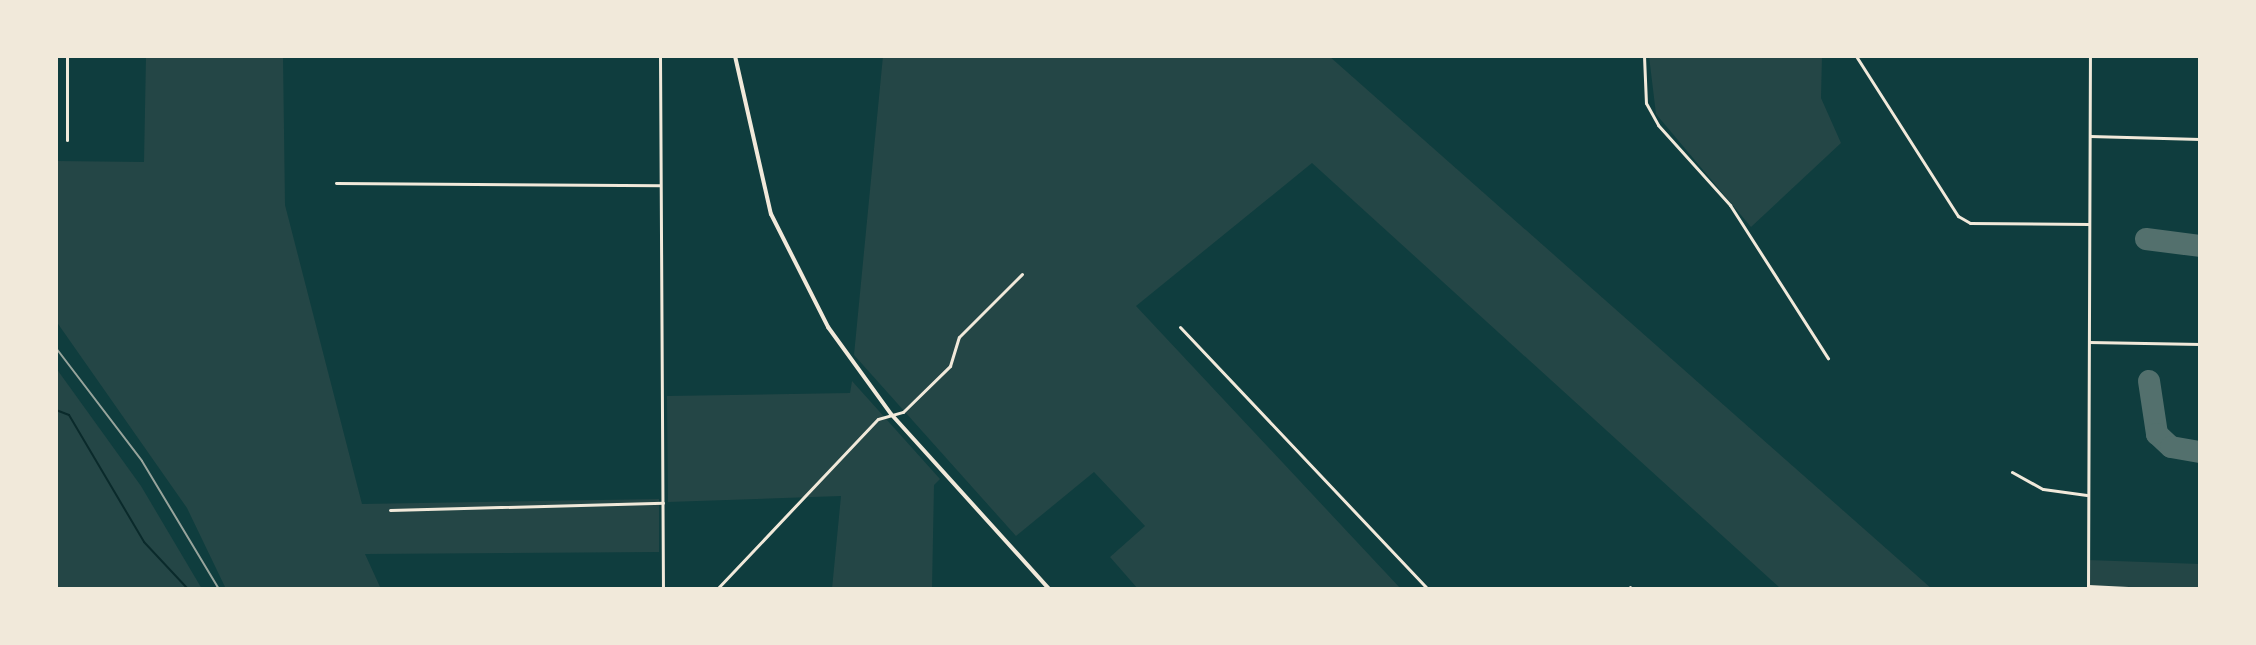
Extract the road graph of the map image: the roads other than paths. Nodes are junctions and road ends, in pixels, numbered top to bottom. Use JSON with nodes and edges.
{"nodes":[{"id":1,"x":67,"y":56,"type":"edge"},
{"id":2,"x":660,"y":56,"type":"edge"},
{"id":3,"x":735,"y":56,"type":"edge"},
{"id":4,"x":1644,"y":56,"type":"edge"},
{"id":5,"x":1856,"y":56,"type":"edge"},
{"id":6,"x":2090,"y":56,"type":"edge"},
{"id":7,"x":2090,"y":136,"type":"junction"},
{"id":8,"x":2200,"y":139,"type":"edge"},
{"id":9,"x":67,"y":140,"type":"dead end"},
{"id":10,"x":336,"y":183,"type":"dead end"},
{"id":11,"x":661,"y":185,"type":"junction"},
{"id":12,"x":2089,"y":224,"type":"junction"},
{"id":13,"x":1022,"y":274,"type":"dead end"},
{"id":14,"x":1180,"y":327,"type":"dead end"},
{"id":15,"x":2089,"y":342,"type":"junction"},
{"id":16,"x":2200,"y":344,"type":"edge"},
{"id":17,"x":1828,"y":358,"type":"dead end"},
{"id":18,"x":891,"y":414,"type":"junction"},
{"id":19,"x":2012,"y":472,"type":"dead end"},
{"id":20,"x":2089,"y":495,"type":"junction"},
{"id":21,"x":663,"y":503,"type":"junction"},
{"id":22,"x":390,"y":510,"type":"dead end"},
{"id":23,"x":2088,"y":588,"type":"edge"},
{"id":24,"x":663,"y":589,"type":"edge"},
{"id":25,"x":717,"y":589,"type":"edge"},
{"id":26,"x":1049,"y":589,"type":"edge"},
{"id":27,"x":1428,"y":589,"type":"edge"},
{"id":28,"x":2148,"y":589,"type":"edge"}],
"edges":[{"from":1,"to":9,"type":"street"},
{"from":2,"to":11,"type":"street"},
{"from":3,"to":18,"type":"street"},
{"from":4,"to":17,"type":"street"},
{"from":5,"to":12,"type":"street"},
{"from":6,"to":7,"type":"street"},
{"from":7,"to":8,"type":"street"},
{"from":7,"to":12,"type":"street"},
{"from":10,"to":11,"type":"street"},
{"from":11,"to":21,"type":"street"},
{"from":12,"to":15,"type":"street"},
{"from":13,"to":18,"type":"street"},
{"from":14,"to":27,"type":"street"},
{"from":15,"to":16,"type":"street"},
{"from":15,"to":20,"type":"street"},
{"from":18,"to":25,"type":"street"},
{"from":18,"to":26,"type":"street"},
{"from":19,"to":20,"type":"street"},
{"from":20,"to":23,"type":"street"},
{"from":21,"to":22,"type":"street"},
{"from":21,"to":24,"type":"street"},
{"from":23,"to":28,"type":"street"}]}
